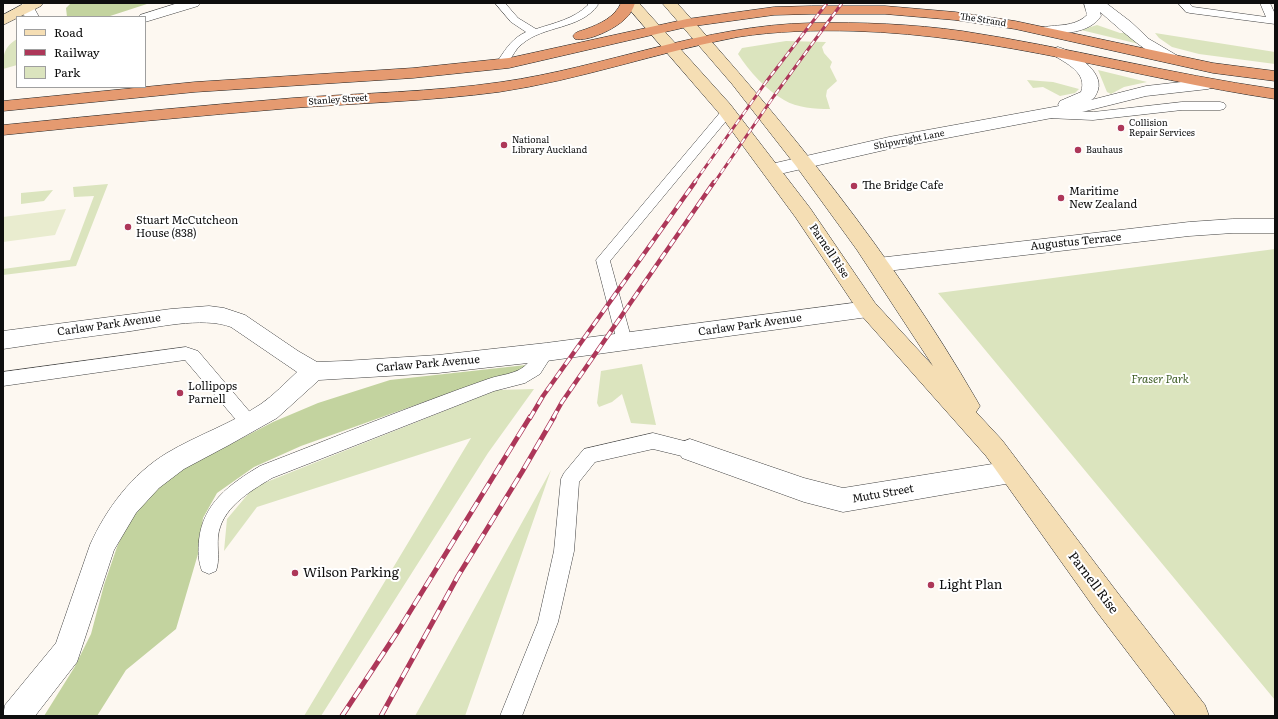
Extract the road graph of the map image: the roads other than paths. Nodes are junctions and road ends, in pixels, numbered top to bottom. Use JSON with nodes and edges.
{"nodes":[{"id":1,"x":193,"y":3,"type":"edge"},
{"id":2,"x":500,"y":3,"type":"edge"},
{"id":3,"x":592,"y":3,"type":"edge"},
{"id":4,"x":629,"y":3,"type":"edge"},
{"id":5,"x":669,"y":3,"type":"edge"},
{"id":6,"x":1091,"y":3,"type":"edge"},
{"id":7,"x":1098,"y":3,"type":"edge"},
{"id":8,"x":1183,"y":3,"type":"edge"},
{"id":9,"x":1266,"y":3,"type":"edge"},
{"id":10,"x":32,"y":9,"type":"edge"},
{"id":11,"x":146,"y":18,"type":"edge"},
{"id":12,"x":3,"y":21,"type":"edge"},
{"id":13,"x":1274,"y":21,"type":"edge"},
{"id":14,"x":687,"y":23,"type":"junction"},
{"id":15,"x":653,"y":30,"type":"junction"},
{"id":16,"x":1044,"y":31,"type":"junction"},
{"id":17,"x":534,"y":32,"type":"junction"},
{"id":18,"x":703,"y":40,"type":"junction"},
{"id":19,"x":670,"y":48,"type":"junction"},
{"id":20,"x":1058,"y":52,"type":"junction"},
{"id":21,"x":505,"y":58,"type":"junction"},
{"id":22,"x":1173,"y":59,"type":"junction"},
{"id":23,"x":451,"y":69,"type":"junction"},
{"id":24,"x":1275,"y":76,"type":"edge"},
{"id":25,"x":1208,"y":84,"type":"junction"},
{"id":26,"x":1275,"y":94,"type":"edge"},
{"id":27,"x":3,"y":106,"type":"edge"},
{"id":28,"x":1220,"y":106,"type":"dead end"},
{"id":29,"x":727,"y":112,"type":"junction"},
{"id":30,"x":1047,"y":114,"type":"junction"},
{"id":31,"x":3,"y":130,"type":"edge"},
{"id":32,"x":805,"y":163,"type":"junction"},
{"id":33,"x":771,"y":170,"type":"junction"},
{"id":34,"x":1275,"y":226,"type":"edge"},
{"id":35,"x":878,"y":265,"type":"junction"},
{"id":36,"x":868,"y":309,"type":"junction"},
{"id":37,"x":3,"y":340,"type":"edge"},
{"id":38,"x":624,"y":341,"type":"junction"},
{"id":39,"x":546,"y":352,"type":"junction"},
{"id":40,"x":314,"y":371,"type":"junction"},
{"id":41,"x":3,"y":379,"type":"edge"},
{"id":42,"x":249,"y":422,"type":"junction"},
{"id":43,"x":994,"y":448,"type":"junction"},
{"id":44,"x":690,"y":450,"type":"joint"},
{"id":45,"x":1012,"y":472,"type":"junction"},
{"id":46,"x":209,"y":564,"type":"dead end"},
{"id":47,"x":16,"y":716,"type":"edge"},
{"id":48,"x":511,"y":716,"type":"edge"},
{"id":49,"x":1194,"y":716,"type":"edge"}],
"edges":[{"from":1,"to":11,"type":"street"},
{"from":2,"to":17,"type":"lane"},
{"from":3,"to":17,"type":"lane"},
{"from":4,"to":15,"type":"main road","name":"Parnell Rise"},
{"from":4,"to":21,"type":"highway"},
{"from":5,"to":14,"type":"main road","name":"Parnell Rise"},
{"from":6,"to":16,"type":"street"},
{"from":7,"to":22,"type":"street"},
{"from":8,"to":13,"type":"lane"},
{"from":9,"to":13,"type":"lane"},
{"from":10,"to":12,"type":"main road"},
{"from":14,"to":15,"type":"highway","name":"The Strand"},
{"from":14,"to":16,"type":"highway","name":"The Strand"},
{"from":14,"to":18,"type":"main road","name":"Parnell Rise"},
{"from":15,"to":19,"type":"main road","name":"Parnell Rise"},
{"from":15,"to":23,"type":"highway"},
{"from":16,"to":22,"type":"highway","name":"The Strand"},
{"from":17,"to":21,"type":"lane"},
{"from":18,"to":19,"type":"highway","name":"The Strand"},
{"from":18,"to":20,"type":"highway","name":"The Strand"},
{"from":18,"to":32,"type":"main road","name":"Parnell Rise"},
{"from":19,"to":29,"type":"main road","name":"Parnell Rise"},
{"from":19,"to":31,"type":"highway","name":"Stanley Street"},
{"from":20,"to":25,"type":"highway","name":"The Strand"},
{"from":20,"to":30,"type":"street","name":"Shipwright Lane"},
{"from":21,"to":23,"type":"highway"},
{"from":22,"to":24,"type":"highway","name":"The Strand"},
{"from":23,"to":27,"type":"highway"},
{"from":25,"to":26,"type":"highway","name":"The Strand"},
{"from":25,"to":30,"type":"street","name":"Shipwright Lane"},
{"from":28,"to":30,"type":"lane"},
{"from":29,"to":33,"type":"main road","name":"Parnell Rise"},
{"from":29,"to":38,"type":"lane"},
{"from":30,"to":32,"type":"street","name":"Shipwright Lane"},
{"from":32,"to":33,"type":"street","name":"Shipwright Lane"},
{"from":32,"to":35,"type":"main road","name":"Parnell Rise"},
{"from":33,"to":36,"type":"main road","name":"Parnell Rise"},
{"from":34,"to":35,"type":"street","name":"Augustus Terrace"},
{"from":35,"to":43,"type":"main road","name":"Parnell Rise"},
{"from":36,"to":38,"type":"street","name":"Carlaw Park Avenue"},
{"from":36,"to":43,"type":"main road","name":"Parnell Rise"},
{"from":37,"to":40,"type":"street","name":"Carlaw Park Avenue"},
{"from":38,"to":39,"type":"street","name":"Carlaw Park Avenue"},
{"from":39,"to":40,"type":"street","name":"Carlaw Park Avenue"},
{"from":39,"to":46,"type":"lane"},
{"from":40,"to":42,"type":"street"},
{"from":41,"to":42,"type":"lane"},
{"from":42,"to":47,"type":"street"},
{"from":43,"to":45,"type":"main road","name":"Parnell Rise"},
{"from":44,"to":45,"type":"street","name":"Mutu Street"},
{"from":44,"to":48,"type":"lane"},
{"from":45,"to":49,"type":"main road","name":"Parnell Rise"}]}
